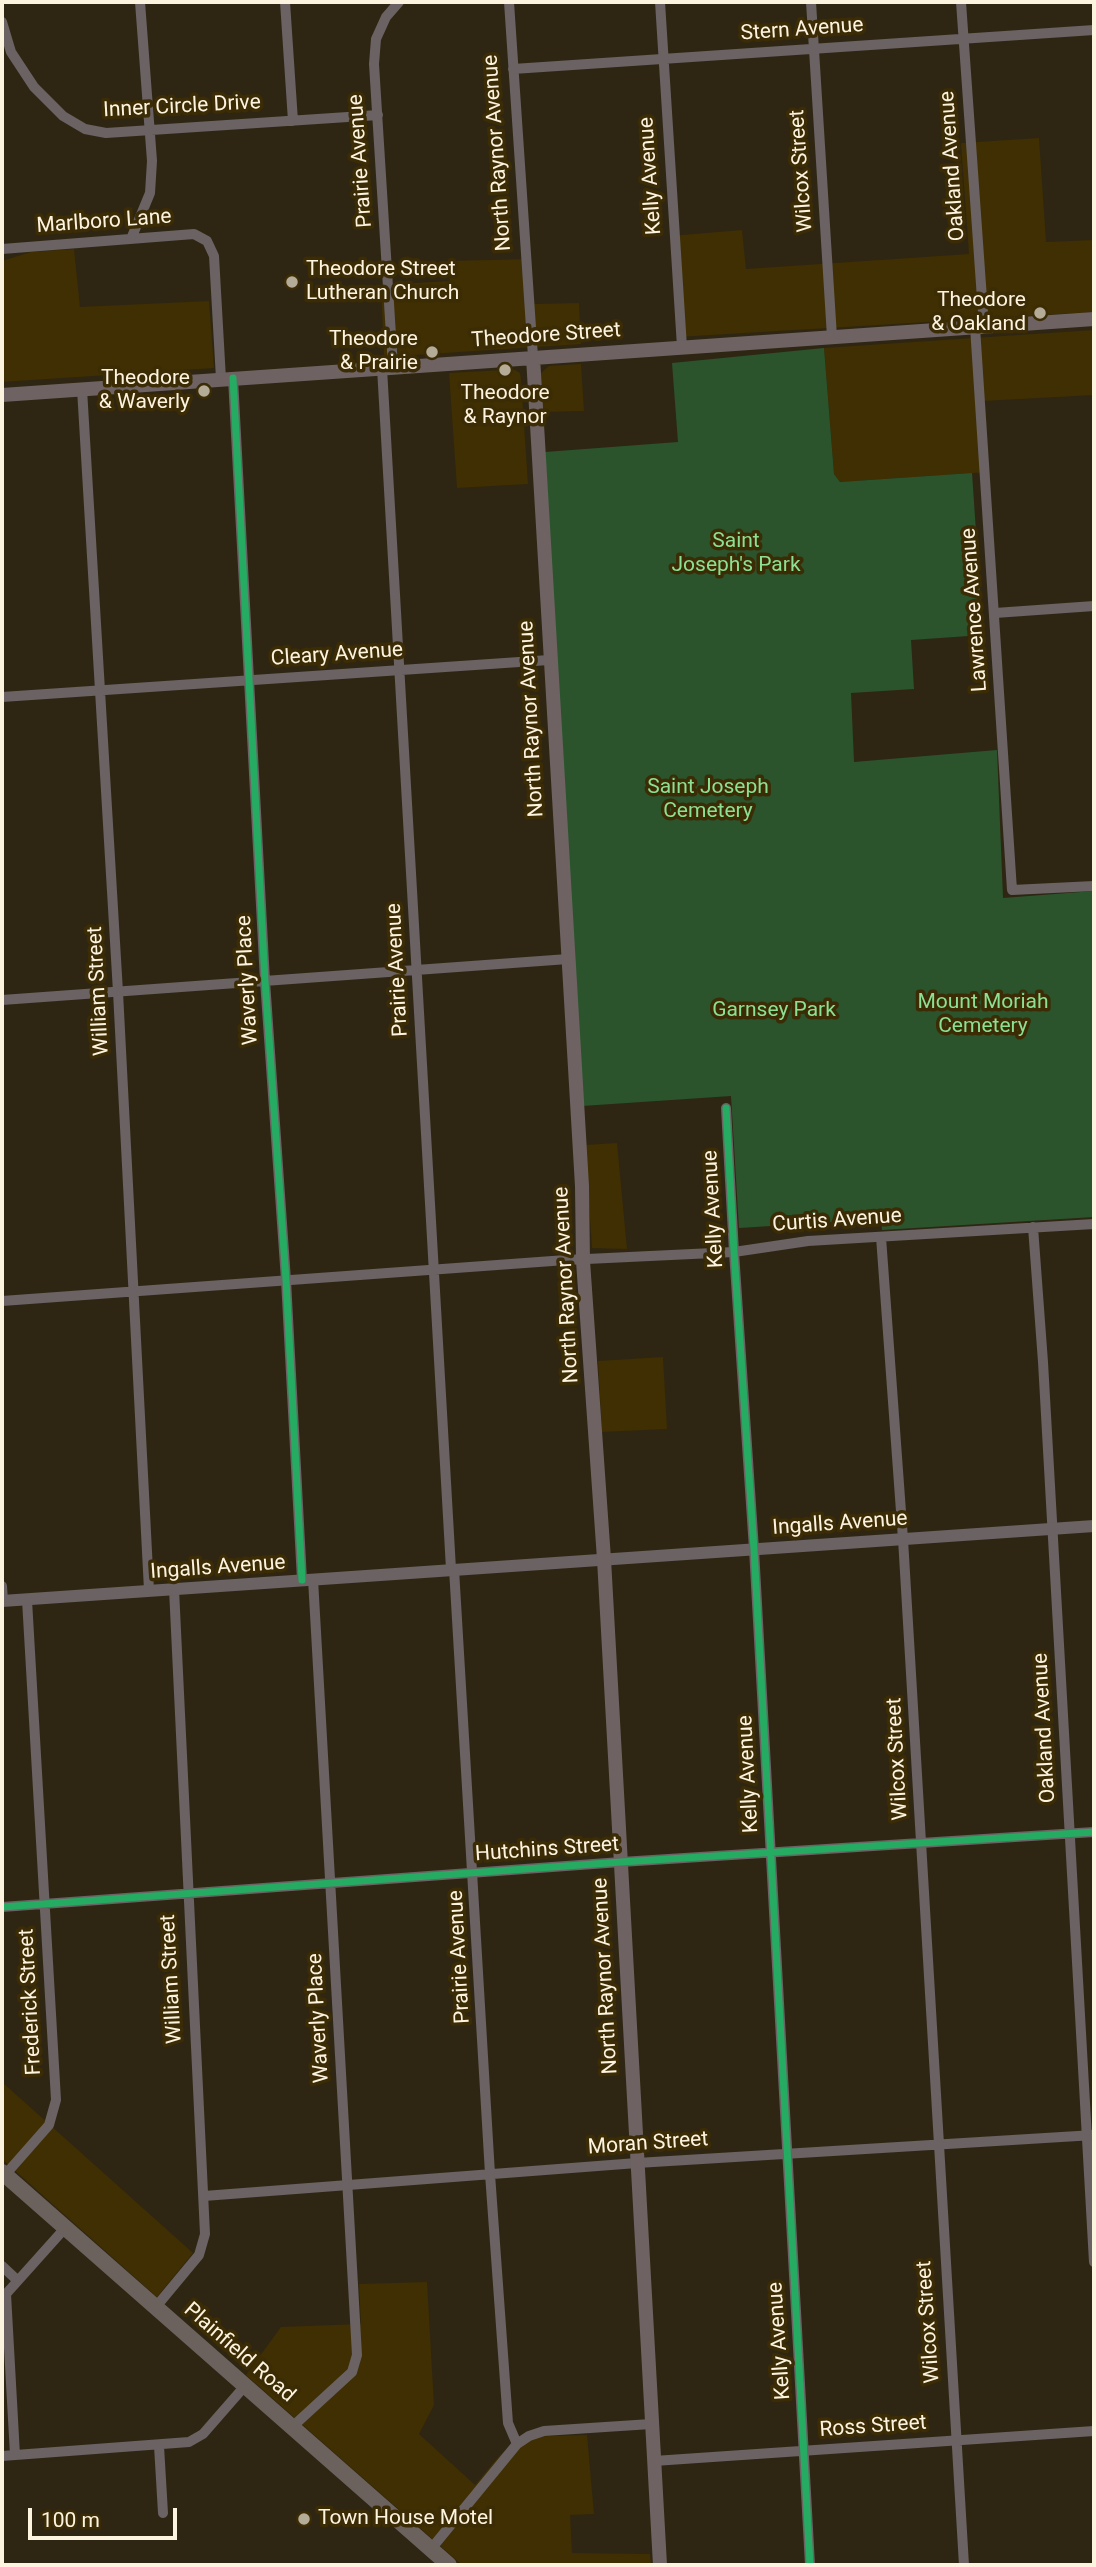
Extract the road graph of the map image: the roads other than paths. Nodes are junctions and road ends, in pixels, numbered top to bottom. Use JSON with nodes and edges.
{"nodes":[{"id":1,"x":140,"y":2,"type":"edge"},
{"id":2,"x":285,"y":2,"type":"edge"},
{"id":3,"x":399,"y":2,"type":"edge"},
{"id":4,"x":509,"y":2,"type":"edge"},
{"id":5,"x":660,"y":2,"type":"edge"},
{"id":6,"x":811,"y":2,"type":"edge"},
{"id":7,"x":961,"y":2,"type":"edge"},
{"id":8,"x":2,"y":22,"type":"edge"},
{"id":9,"x":1094,"y":30,"type":"edge"},
{"id":10,"x":963,"y":38,"type":"junction"},
{"id":11,"x":814,"y":48,"type":"junction"},
{"id":12,"x":663,"y":59,"type":"junction"},
{"id":13,"x":513,"y":69,"type":"junction"},
{"id":14,"x":378,"y":115,"type":"junction"},
{"id":15,"x":293,"y":121,"type":"junction"},
{"id":16,"x":149,"y":130,"type":"junction"},
{"id":17,"x":131,"y":239,"type":"junction"},
{"id":18,"x":207,"y":241,"type":"joint"},
{"id":19,"x":2,"y":249,"type":"edge"},
{"id":20,"x":1094,"y":319,"type":"edge"},
{"id":21,"x":979,"y":327,"type":"junction"},
{"id":22,"x":832,"y":337,"type":"junction"},
{"id":23,"x":682,"y":347,"type":"junction"},
{"id":24,"x":533,"y":358,"type":"junction"},
{"id":25,"x":387,"y":368,"type":"junction"},
{"id":26,"x":227,"y":379,"type":"junction"},
{"id":27,"x":82,"y":389,"type":"junction"},
{"id":28,"x":2,"y":395,"type":"edge"},
{"id":29,"x":1094,"y":607,"type":"edge"},
{"id":30,"x":995,"y":613,"type":"junction"},
{"id":31,"x":549,"y":660,"type":"junction"},
{"id":32,"x":401,"y":670,"type":"junction"},
{"id":33,"x":251,"y":680,"type":"junction"},
{"id":34,"x":100,"y":690,"type":"junction"},
{"id":35,"x":2,"y":697,"type":"edge"},
{"id":36,"x":1094,"y":886,"type":"edge"},
{"id":37,"x":568,"y":959,"type":"junction"},
{"id":38,"x":416,"y":970,"type":"junction"},
{"id":39,"x":265,"y":981,"type":"junction"},
{"id":40,"x":118,"y":992,"type":"junction"},
{"id":41,"x":2,"y":1000,"type":"edge"},
{"id":42,"x":726,"y":1108,"type":"dead end"},
{"id":43,"x":1094,"y":1224,"type":"edge"},
{"id":44,"x":1033,"y":1227,"type":"junction"},
{"id":45,"x":881,"y":1237,"type":"junction"},
{"id":46,"x":734,"y":1252,"type":"junction"},
{"id":47,"x":583,"y":1261,"type":"junction"},
{"id":48,"x":434,"y":1270,"type":"junction"},
{"id":49,"x":286,"y":1280,"type":"junction"},
{"id":50,"x":134,"y":1292,"type":"junction"},
{"id":51,"x":2,"y":1301,"type":"edge"},
{"id":52,"x":1094,"y":1526,"type":"edge"},
{"id":53,"x":1051,"y":1529,"type":"junction"},
{"id":54,"x":903,"y":1539,"type":"junction"},
{"id":55,"x":754,"y":1549,"type":"junction"},
{"id":56,"x":604,"y":1559,"type":"junction"},
{"id":57,"x":453,"y":1569,"type":"junction"},
{"id":58,"x":308,"y":1579,"type":"junction"},
{"id":59,"x":2,"y":1586,"type":"edge"},
{"id":60,"x":174,"y":1589,"type":"junction"},
{"id":61,"x":149,"y":1590,"type":"junction"},
{"id":62,"x":27,"y":1600,"type":"junction"},
{"id":63,"x":2,"y":1601,"type":"edge"},
{"id":64,"x":1094,"y":1832,"type":"edge"},
{"id":65,"x":1068,"y":1833,"type":"junction"},
{"id":66,"x":920,"y":1843,"type":"junction"},
{"id":67,"x":770,"y":1853,"type":"junction"},
{"id":68,"x":621,"y":1863,"type":"junction"},
{"id":69,"x":472,"y":1873,"type":"junction"},
{"id":70,"x":331,"y":1883,"type":"junction"},
{"id":71,"x":187,"y":1894,"type":"junction"},
{"id":72,"x":45,"y":1905,"type":"junction"},
{"id":73,"x":2,"y":1907,"type":"edge"},
{"id":74,"x":1090,"y":2135,"type":"edge"},
{"id":75,"x":937,"y":2144,"type":"junction"},
{"id":76,"x":786,"y":2154,"type":"junction"},
{"id":77,"x":637,"y":2163,"type":"junction"},
{"id":78,"x":3,"y":2174,"type":"edge"},
{"id":79,"x":490,"y":2175,"type":"junction"},
{"id":80,"x":348,"y":2185,"type":"junction"},
{"id":81,"x":204,"y":2196,"type":"junction"},
{"id":82,"x":66,"y":2227,"type":"junction"},
{"id":83,"x":1094,"y":2262,"type":"edge"},
{"id":84,"x":2,"y":2266,"type":"edge"},
{"id":85,"x":17,"y":2280,"type":"junction"},
{"id":86,"x":155,"y":2308,"type":"junction"},
{"id":87,"x":244,"y":2387,"type":"junction"},
{"id":88,"x":651,"y":2424,"type":"junction"},
{"id":89,"x":291,"y":2428,"type":"junction"},
{"id":90,"x":1094,"y":2431,"type":"edge"},
{"id":91,"x":956,"y":2441,"type":"junction"},
{"id":92,"x":517,"y":2444,"type":"junction"},
{"id":93,"x":159,"y":2446,"type":"junction"},
{"id":94,"x":805,"y":2451,"type":"junction"},
{"id":95,"x":15,"y":2455,"type":"junction"},
{"id":96,"x":2,"y":2456,"type":"edge"},
{"id":97,"x":654,"y":2461,"type":"junction"},
{"id":98,"x":163,"y":2513,"type":"dead end"},
{"id":99,"x":431,"y":2549,"type":"junction"},
{"id":100,"x":449,"y":2565,"type":"edge"},
{"id":101,"x":660,"y":2565,"type":"edge"},
{"id":102,"x":810,"y":2565,"type":"edge"},
{"id":103,"x":964,"y":2565,"type":"edge"}],
"edges":[{"from":1,"to":16,"type":"street"},
{"from":2,"to":15,"type":"street"},
{"from":3,"to":14,"type":"street","name":"Prairie Avenue"},
{"from":4,"to":13,"type":"street","name":"North Raynor Avenue"},
{"from":5,"to":12,"type":"street","name":"Kelly Avenue"},
{"from":6,"to":11,"type":"street","name":"Wilcox Street"},
{"from":7,"to":10,"type":"street","name":"Oakland Avenue"},
{"from":8,"to":16,"type":"street","name":"Inner Circle Drive"},
{"from":9,"to":10,"type":"street","name":"Stern Avenue"},
{"from":10,"to":11,"type":"street","name":"Stern Avenue"},
{"from":10,"to":21,"type":"street","name":"Oakland Avenue"},
{"from":11,"to":12,"type":"street","name":"Stern Avenue"},
{"from":11,"to":22,"type":"street","name":"Wilcox Street"},
{"from":12,"to":13,"type":"street","name":"Stern Avenue"},
{"from":12,"to":23,"type":"street","name":"Kelly Avenue"},
{"from":13,"to":24,"type":"street","name":"North Raynor Avenue"},
{"from":14,"to":15,"type":"street","name":"Inner Circle Drive"},
{"from":14,"to":25,"type":"street","name":"Prairie Avenue"},
{"from":15,"to":16,"type":"street","name":"Inner Circle Drive"},
{"from":16,"to":17,"type":"street"},
{"from":17,"to":18,"type":"street","name":"Marlboro Lane"},
{"from":17,"to":19,"type":"street","name":"Marlboro Lane"},
{"from":18,"to":26,"type":"street","name":"Waverly Place"},
{"from":20,"to":21,"type":"main road","name":"Theodore Street"},
{"from":21,"to":22,"type":"main road","name":"Theodore Street"},
{"from":21,"to":30,"type":"street","name":"Lawrence Avenue"},
{"from":22,"to":23,"type":"main road","name":"Theodore Street"},
{"from":23,"to":24,"type":"main road","name":"Theodore Street"},
{"from":24,"to":25,"type":"main road","name":"Theodore Street"},
{"from":24,"to":31,"type":"main road","name":"North Raynor Avenue"},
{"from":25,"to":26,"type":"main road","name":"Theodore Street"},
{"from":25,"to":32,"type":"street","name":"Prairie Avenue"},
{"from":26,"to":27,"type":"main road","name":"Theodore Street"},
{"from":26,"to":33,"type":"street","name":"Waverly Place"},
{"from":27,"to":28,"type":"main road","name":"Theodore Street"},
{"from":27,"to":34,"type":"street","name":"William Street"},
{"from":29,"to":30,"type":"street"},
{"from":30,"to":36,"type":"street","name":"Lawrence Avenue"},
{"from":31,"to":32,"type":"street","name":"Cleary Avenue"},
{"from":31,"to":37,"type":"main road","name":"North Raynor Avenue"},
{"from":32,"to":33,"type":"street","name":"Cleary Avenue"},
{"from":32,"to":38,"type":"street","name":"Prairie Avenue"},
{"from":33,"to":34,"type":"street","name":"Cleary Avenue"},
{"from":33,"to":39,"type":"street","name":"Waverly Place"},
{"from":34,"to":35,"type":"street","name":"Cleary Avenue"},
{"from":34,"to":40,"type":"street","name":"William Street"},
{"from":37,"to":38,"type":"street"},
{"from":37,"to":47,"type":"main road","name":"North Raynor Avenue"},
{"from":38,"to":39,"type":"street"},
{"from":38,"to":48,"type":"street","name":"Prairie Avenue"},
{"from":39,"to":40,"type":"street"},
{"from":39,"to":49,"type":"street","name":"Waverly Place"},
{"from":40,"to":41,"type":"street"},
{"from":40,"to":50,"type":"street","name":"William Street"},
{"from":42,"to":46,"type":"street","name":"Kelly Avenue"},
{"from":43,"to":44,"type":"street","name":"Curtis Avenue"},
{"from":44,"to":45,"type":"street","name":"Curtis Avenue"},
{"from":44,"to":53,"type":"street","name":"Oakland Avenue"},
{"from":45,"to":46,"type":"street","name":"Curtis Avenue"},
{"from":45,"to":54,"type":"street","name":"Wilcox Street"},
{"from":46,"to":47,"type":"street","name":"Curtis Avenue"},
{"from":46,"to":55,"type":"street","name":"Kelly Avenue"},
{"from":47,"to":48,"type":"street","name":"Curtis Avenue"},
{"from":47,"to":56,"type":"main road","name":"North Raynor Avenue"},
{"from":48,"to":49,"type":"street","name":"Curtis Avenue"},
{"from":48,"to":57,"type":"street","name":"Prairie Avenue"},
{"from":49,"to":50,"type":"street","name":"Curtis Avenue"},
{"from":49,"to":58,"type":"street","name":"Waverly Place"},
{"from":50,"to":51,"type":"street","name":"Curtis Avenue"},
{"from":50,"to":61,"type":"street","name":"William Street"},
{"from":52,"to":53,"type":"street","name":"Ingalls Avenue"},
{"from":53,"to":54,"type":"street","name":"Ingalls Avenue"},
{"from":53,"to":65,"type":"street","name":"Oakland Avenue"},
{"from":54,"to":55,"type":"street","name":"Ingalls Avenue"},
{"from":54,"to":66,"type":"street","name":"Wilcox Street"},
{"from":55,"to":56,"type":"street","name":"Ingalls Avenue"},
{"from":55,"to":67,"type":"street","name":"Kelly Avenue"},
{"from":56,"to":57,"type":"street","name":"Ingalls Avenue"},
{"from":56,"to":68,"type":"main road","name":"North Raynor Avenue"},
{"from":57,"to":58,"type":"street","name":"Ingalls Avenue"},
{"from":57,"to":69,"type":"street","name":"Prairie Avenue"},
{"from":58,"to":60,"type":"street","name":"Ingalls Avenue"},
{"from":58,"to":70,"type":"street","name":"Waverly Place"},
{"from":59,"to":63,"type":"street"},
{"from":60,"to":61,"type":"street","name":"Ingalls Avenue"},
{"from":60,"to":71,"type":"street","name":"William Street"},
{"from":61,"to":62,"type":"street","name":"Ingalls Avenue"},
{"from":62,"to":63,"type":"street","name":"Ingalls Avenue"},
{"from":62,"to":72,"type":"street","name":"Frederick Street"},
{"from":64,"to":65,"type":"street","name":"Hutchins Street"},
{"from":65,"to":66,"type":"street","name":"Hutchins Street"},
{"from":65,"to":74,"type":"street","name":"Oakland Avenue"},
{"from":66,"to":67,"type":"street","name":"Hutchins Street"},
{"from":66,"to":75,"type":"street","name":"Wilcox Street"},
{"from":67,"to":68,"type":"street","name":"Hutchins Street"},
{"from":67,"to":76,"type":"street","name":"Kelly Avenue"},
{"from":68,"to":69,"type":"street","name":"Hutchins Street"},
{"from":68,"to":77,"type":"main road","name":"North Raynor Avenue"},
{"from":69,"to":70,"type":"street","name":"Hutchins Street"},
{"from":69,"to":79,"type":"street","name":"Prairie Avenue"},
{"from":70,"to":71,"type":"street","name":"Hutchins Street"},
{"from":70,"to":80,"type":"street","name":"Waverly Place"},
{"from":71,"to":72,"type":"street","name":"Hutchins Street"},
{"from":71,"to":81,"type":"street","name":"William Street"},
{"from":72,"to":73,"type":"street","name":"Hutchins Street"},
{"from":72,"to":78,"type":"street","name":"Frederick Street"},
{"from":74,"to":75,"type":"street","name":"Moran Street"},
{"from":74,"to":83,"type":"street","name":"Oakland Avenue"},
{"from":75,"to":76,"type":"street","name":"Moran Street"},
{"from":75,"to":91,"type":"street","name":"Wilcox Street"},
{"from":76,"to":77,"type":"street","name":"Moran Street"},
{"from":76,"to":94,"type":"street","name":"Kelly Avenue"},
{"from":77,"to":79,"type":"street","name":"Moran Street"},
{"from":77,"to":88,"type":"main road","name":"North Raynor Avenue"},
{"from":78,"to":82,"type":"main road","name":"Plainfield Road"},
{"from":79,"to":80,"type":"street","name":"Moran Street"},
{"from":79,"to":92,"type":"street","name":"Prairie Avenue"},
{"from":80,"to":81,"type":"street","name":"Moran Street"},
{"from":80,"to":89,"type":"street","name":"Waverly Place"},
{"from":81,"to":86,"type":"street","name":"William Street"},
{"from":82,"to":85,"type":"street"},
{"from":82,"to":86,"type":"main road","name":"Plainfield Road"},
{"from":84,"to":85,"type":"street"},
{"from":85,"to":95,"type":"street"},
{"from":86,"to":87,"type":"main road","name":"Plainfield Road"},
{"from":87,"to":89,"type":"main road","name":"Plainfield Road"},
{"from":87,"to":93,"type":"street"},
{"from":88,"to":92,"type":"street"},
{"from":88,"to":97,"type":"main road","name":"North Raynor Avenue"},
{"from":89,"to":99,"type":"main road","name":"Plainfield Road"},
{"from":90,"to":91,"type":"street","name":"Ross Street"},
{"from":91,"to":94,"type":"street","name":"Ross Street"},
{"from":91,"to":103,"type":"street","name":"Wilcox Street"},
{"from":92,"to":99,"type":"street"},
{"from":93,"to":95,"type":"street"},
{"from":93,"to":98,"type":"street"},
{"from":94,"to":97,"type":"street","name":"Ross Street"},
{"from":94,"to":102,"type":"street","name":"Kelly Avenue"},
{"from":95,"to":96,"type":"street"},
{"from":97,"to":101,"type":"main road","name":"North Raynor Avenue"},
{"from":99,"to":100,"type":"main road","name":"Plainfield Road"}]}
